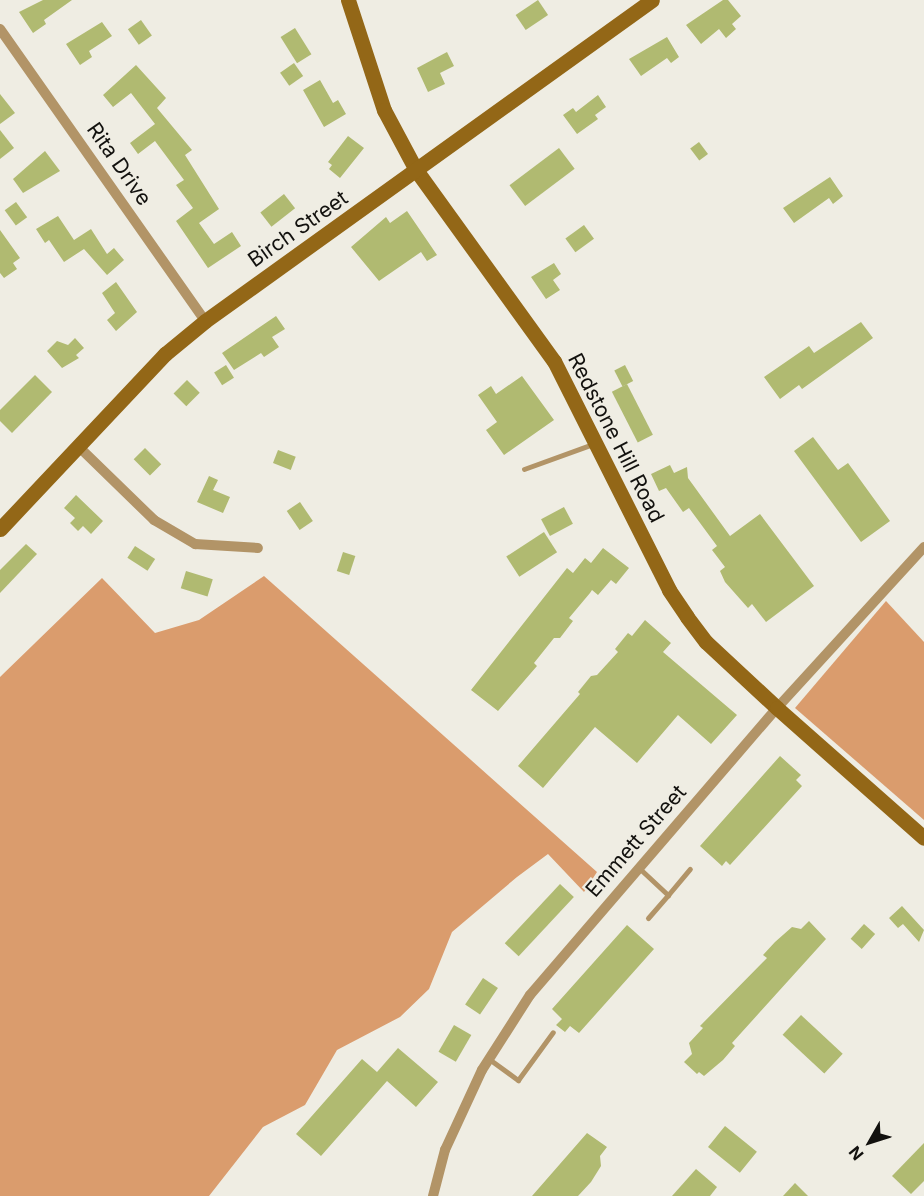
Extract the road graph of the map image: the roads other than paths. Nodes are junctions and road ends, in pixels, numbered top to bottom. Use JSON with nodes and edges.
{"nodes":[{"id":1,"x":348,"y":0,"type":"edge"},
{"id":2,"x":652,"y":0,"type":"edge"},
{"id":3,"x":0,"y":29,"type":"edge"},
{"id":4,"x":417,"y":170,"type":"junction"},
{"id":5,"x":205,"y":321,"type":"junction"},
{"id":6,"x":597,"y":441,"type":"junction"},
{"id":7,"x":79,"y":447,"type":"junction"},
{"id":8,"x":524,"y":469,"type":"dead end"},
{"id":9,"x":0,"y":529,"type":"edge"},
{"id":10,"x":924,"y":547,"type":"edge"},
{"id":11,"x":258,"y":548,"type":"dead end"},
{"id":12,"x":777,"y":708,"type":"junction"},
{"id":13,"x":924,"y":838,"type":"edge"},
{"id":14,"x":639,"y":868,"type":"junction"},
{"id":15,"x":690,"y":869,"type":"dead end"},
{"id":16,"x":668,"y":895,"type":"junction"},
{"id":17,"x":648,"y":918,"type":"dead end"},
{"id":18,"x":553,"y":1032,"type":"dead end"},
{"id":19,"x":489,"y":1059,"type":"junction"},
{"id":20,"x":433,"y":1196,"type":"edge"}],
"edges":[{"from":1,"to":4,"type":"main road","name":"Redstone Hill Road"},
{"from":2,"to":4,"type":"main road","name":"Birch Street"},
{"from":3,"to":5,"type":"street","name":"Rita Drive"},
{"from":4,"to":5,"type":"main road","name":"Birch Street"},
{"from":4,"to":6,"type":"main road","name":"Redstone Hill Road"},
{"from":5,"to":7,"type":"main road","name":"Birch Street"},
{"from":6,"to":8,"type":"lane"},
{"from":6,"to":12,"type":"main road","name":"Redstone Hill Road"},
{"from":7,"to":9,"type":"main road","name":"Birch Street"},
{"from":7,"to":11,"type":"street"},
{"from":10,"to":12,"type":"street","name":"Emmett Street"},
{"from":12,"to":13,"type":"main road","name":"Redstone Hill Road"},
{"from":12,"to":14,"type":"street","name":"Emmett Street"},
{"from":14,"to":16,"type":"lane"},
{"from":14,"to":19,"type":"street","name":"Emmett Street"},
{"from":15,"to":16,"type":"lane"},
{"from":16,"to":17,"type":"lane"},
{"from":18,"to":19,"type":"lane"},
{"from":19,"to":20,"type":"street","name":"Emmett Street"}]}
